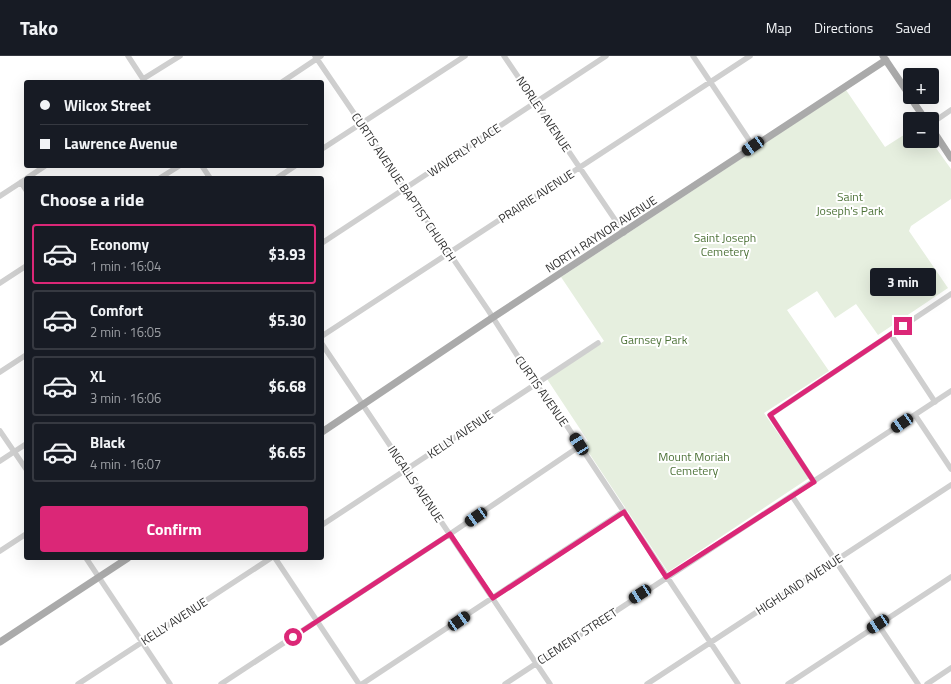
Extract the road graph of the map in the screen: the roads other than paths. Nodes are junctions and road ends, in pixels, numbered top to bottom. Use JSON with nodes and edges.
{"nodes":[{"id":1,"x":128,"y":56,"type":"edge"},
{"id":2,"x":180,"y":56,"type":"edge"},
{"id":3,"x":465,"y":56,"type":"edge"},
{"id":4,"x":504,"y":56,"type":"edge"},
{"id":5,"x":606,"y":56,"type":"edge"},
{"id":6,"x":693,"y":56,"type":"edge"},
{"id":7,"x":750,"y":56,"type":"edge"},
{"id":8,"x":892,"y":56,"type":"edge"},
{"id":9,"x":318,"y":57,"type":"edge"},
{"id":10,"x":884,"y":58,"type":"edge"},
{"id":11,"x":143,"y":80,"type":"edge"},
{"id":12,"x":145,"y":80,"type":"edge"},
{"id":13,"x":285,"y":80,"type":"edge"},
{"id":14,"x":710,"y":82,"type":"junction"},
{"id":15,"x":903,"y":86,"type":"edge"},
{"id":16,"x":535,"y":102,"type":"junction"},
{"id":17,"x":951,"y":110,"type":"edge"},
{"id":18,"x":939,"y":118,"type":"edge"},
{"id":19,"x":361,"y":124,"type":"junction"},
{"id":20,"x":939,"y":140,"type":"edge"},
{"id":21,"x":753,"y":146,"type":"junction"},
{"id":22,"x":324,"y":148,"type":"edge"},
{"id":23,"x":951,"y":158,"type":"edge"},
{"id":24,"x":580,"y":167,"type":"junction"},
{"id":25,"x":42,"y":168,"type":"edge"},
{"id":26,"x":176,"y":168,"type":"edge"},
{"id":27,"x":292,"y":168,"type":"edge"},
{"id":28,"x":31,"y":176,"type":"edge"},
{"id":29,"x":163,"y":176,"type":"edge"},
{"id":30,"x":280,"y":176,"type":"edge"},
{"id":31,"x":24,"y":181,"type":"edge"},
{"id":32,"x":406,"y":189,"type":"junction"},
{"id":33,"x":0,"y":196,"type":"edge"},
{"id":34,"x":624,"y":233,"type":"junction"},
{"id":35,"x":324,"y":242,"type":"edge"},
{"id":36,"x":449,"y":253,"type":"junction"},
{"id":37,"x":24,"y":267,"type":"edge"},
{"id":38,"x":0,"y":283,"type":"edge"},
{"id":39,"x":951,"y":294,"type":"edge"},
{"id":40,"x":492,"y":318,"type":"junction"},
{"id":41,"x":324,"y":335,"type":"edge"},
{"id":42,"x":891,"y":335,"type":"junction"},
{"id":43,"x":598,"y":343,"type":"dead end"},
{"id":44,"x":324,"y":347,"type":"edge"},
{"id":45,"x":24,"y":356,"type":"edge"},
{"id":46,"x":0,"y":372,"type":"edge"},
{"id":47,"x":535,"y":383,"type":"junction"},
{"id":48,"x":951,"y":391,"type":"edge"},
{"id":49,"x":935,"y":402,"type":"junction"},
{"id":50,"x":363,"y":405,"type":"junction"},
{"id":51,"x":915,"y":415,"type":"junction"},
{"id":52,"x":0,"y":431,"type":"edge"},
{"id":53,"x":324,"y":431,"type":"edge"},
{"id":54,"x":24,"y":445,"type":"edge"},
{"id":55,"x":580,"y":446,"type":"junction"},
{"id":56,"x":14,"y":452,"type":"junction"},
{"id":57,"x":0,"y":461,"type":"edge"},
{"id":58,"x":24,"y":467,"type":"edge"},
{"id":59,"x":951,"y":469,"type":"edge"},
{"id":60,"x":407,"y":470,"type":"junction"},
{"id":61,"x":814,"y":482,"type":"junction"},
{"id":62,"x":951,"y":485,"type":"edge"},
{"id":63,"x":792,"y":496,"type":"junction"},
{"id":64,"x":624,"y":512,"type":"junction"},
{"id":65,"x":324,"y":524,"type":"edge"},
{"id":66,"x":450,"y":534,"type":"junction"},
{"id":67,"x":24,"y":535,"type":"edge"},
{"id":68,"x":0,"y":551,"type":"edge"},
{"id":69,"x":87,"y":560,"type":"edge"},
{"id":70,"x":125,"y":560,"type":"edge"},
{"id":71,"x":268,"y":560,"type":"edge"},
{"id":72,"x":276,"y":560,"type":"edge"},
{"id":73,"x":835,"y":561,"type":"junction"},
{"id":74,"x":99,"y":577,"type":"junction"},
{"id":75,"x":666,"y":577,"type":"junction"},
{"id":76,"x":951,"y":577,"type":"edge"},
{"id":77,"x":493,"y":598,"type":"junction"},
{"id":78,"x":317,"y":621,"type":"junction"},
{"id":79,"x":878,"y":624,"type":"junction"},
{"id":80,"x":0,"y":642,"type":"edge"},
{"id":81,"x":142,"y":642,"type":"junction"},
{"id":82,"x":710,"y":642,"type":"junction"},
{"id":83,"x":536,"y":663,"type":"junction"},
{"id":84,"x":951,"y":668,"type":"edge"},
{"id":85,"x":78,"y":684,"type":"edge"},
{"id":86,"x":170,"y":684,"type":"edge"},
{"id":87,"x":221,"y":684,"type":"edge"},
{"id":88,"x":360,"y":684,"type":"edge"},
{"id":89,"x":505,"y":684,"type":"edge"},
{"id":90,"x":550,"y":684,"type":"edge"},
{"id":91,"x":647,"y":684,"type":"edge"},
{"id":92,"x":738,"y":684,"type":"edge"},
{"id":93,"x":788,"y":684,"type":"edge"},
{"id":94,"x":918,"y":684,"type":"edge"},
{"id":95,"x":927,"y":684,"type":"edge"}],
"edges":[{"from":1,"to":11,"type":"street"},
{"from":2,"to":12,"type":"street"},
{"from":3,"to":19,"type":"street"},
{"from":4,"to":16,"type":"street","name":"NORLEY AVENUE"},
{"from":5,"to":16,"type":"street","name":"WAVERLY PLACE"},
{"from":6,"to":14,"type":"street"},
{"from":7,"to":14,"type":"street","name":"PRAIRIE AVENUE"},
{"from":8,"to":10,"type":"street","name":"NORTH RAYNOR AVENUE"},
{"from":9,"to":13,"type":"street"},
{"from":9,"to":19,"type":"street","name":"CURTIS AVENUE BAPTIST CHURCH"},
{"from":10,"to":15,"type":"main road"},
{"from":10,"to":21,"type":"main road","name":"NORTH RAYNOR AVENUE"},
{"from":14,"to":21,"type":"street"},
{"from":14,"to":24,"type":"street","name":"PRAIRIE AVENUE"},
{"from":16,"to":24,"type":"street","name":"NORLEY AVENUE"},
{"from":16,"to":32,"type":"street","name":"WAVERLY PLACE"},
{"from":17,"to":18,"type":"street"},
{"from":19,"to":22,"type":"street"},
{"from":19,"to":32,"type":"street","name":"CURTIS AVENUE BAPTIST CHURCH"},
{"from":20,"to":23,"type":"main road"},
{"from":21,"to":34,"type":"main road","name":"NORTH RAYNOR AVENUE"},
{"from":24,"to":34,"type":"street","name":"NORLEY AVENUE"},
{"from":24,"to":36,"type":"street","name":"PRAIRIE AVENUE"},
{"from":25,"to":28,"type":"street"},
{"from":26,"to":29,"type":"street"},
{"from":27,"to":30,"type":"street"},
{"from":31,"to":33,"type":"street"},
{"from":32,"to":35,"type":"street","name":"WAVERLY PLACE"},
{"from":32,"to":36,"type":"street","name":"CURTIS AVENUE BAPTIST CHURCH"},
{"from":34,"to":40,"type":"main road","name":"NORTH RAYNOR AVENUE"},
{"from":36,"to":40,"type":"street","name":"CURTIS AVENUE BAPTIST CHURCH"},
{"from":36,"to":41,"type":"street","name":"PRAIRIE AVENUE"},
{"from":37,"to":38,"type":"street"},
{"from":39,"to":42,"type":"street"},
{"from":40,"to":47,"type":"street","name":"CURTIS AVENUE"},
{"from":40,"to":50,"type":"main road","name":"NORTH RAYNOR AVENUE"},
{"from":42,"to":49,"type":"street"},
{"from":42,"to":61,"type":"street"},
{"from":43,"to":47,"type":"street","name":"KELLY AVENUE"},
{"from":44,"to":50,"type":"street","name":"INGALLS AVENUE"},
{"from":45,"to":46,"type":"street"},
{"from":47,"to":55,"type":"street","name":"CURTIS AVENUE"},
{"from":47,"to":60,"type":"street","name":"KELLY AVENUE"},
{"from":48,"to":49,"type":"street","name":"CLEMENT STREET"},
{"from":49,"to":51,"type":"street","name":"CLEMENT STREET"},
{"from":50,"to":53,"type":"main road","name":"NORTH RAYNOR AVENUE"},
{"from":50,"to":60,"type":"street","name":"INGALLS AVENUE"},
{"from":51,"to":59,"type":"street"},
{"from":51,"to":61,"type":"street","name":"CLEMENT STREET"},
{"from":52,"to":56,"type":"street"},
{"from":54,"to":56,"type":"street"},
{"from":55,"to":64,"type":"street","name":"CURTIS AVENUE"},
{"from":55,"to":66,"type":"street"},
{"from":56,"to":57,"type":"street"},
{"from":56,"to":58,"type":"street"},
{"from":60,"to":65,"type":"street","name":"KELLY AVENUE"},
{"from":60,"to":66,"type":"street","name":"INGALLS AVENUE"},
{"from":61,"to":63,"type":"street","name":"CLEMENT STREET"},
{"from":62,"to":73,"type":"street","name":"HIGHLAND AVENUE"},
{"from":63,"to":73,"type":"street"},
{"from":63,"to":75,"type":"street","name":"CLEMENT STREET"},
{"from":64,"to":75,"type":"street","name":"CURTIS AVENUE"},
{"from":64,"to":77,"type":"street"},
{"from":66,"to":77,"type":"street","name":"INGALLS AVENUE"},
{"from":66,"to":78,"type":"street"},
{"from":67,"to":68,"type":"street"},
{"from":69,"to":74,"type":"street"},
{"from":70,"to":74,"type":"main road"},
{"from":71,"to":81,"type":"street","name":"KELLY AVENUE"},
{"from":72,"to":78,"type":"street"},
{"from":73,"to":79,"type":"street"},
{"from":73,"to":82,"type":"street","name":"HIGHLAND AVENUE"},
{"from":74,"to":80,"type":"main road"},
{"from":74,"to":81,"type":"street"},
{"from":75,"to":82,"type":"street","name":"CURTIS AVENUE"},
{"from":75,"to":83,"type":"street","name":"CLEMENT STREET"},
{"from":76,"to":79,"type":"street"},
{"from":77,"to":83,"type":"street","name":"INGALLS AVENUE"},
{"from":77,"to":88,"type":"street"},
{"from":78,"to":87,"type":"street"},
{"from":78,"to":88,"type":"street"},
{"from":79,"to":93,"type":"street"},
{"from":79,"to":94,"type":"street"},
{"from":81,"to":85,"type":"street","name":"KELLY AVENUE"},
{"from":81,"to":86,"type":"street"},
{"from":82,"to":91,"type":"street","name":"HIGHLAND AVENUE"},
{"from":82,"to":92,"type":"street","name":"CURTIS AVENUE"},
{"from":83,"to":89,"type":"street","name":"CLEMENT STREET"},
{"from":83,"to":90,"type":"street","name":"INGALLS AVENUE"},
{"from":84,"to":95,"type":"street"}]}
